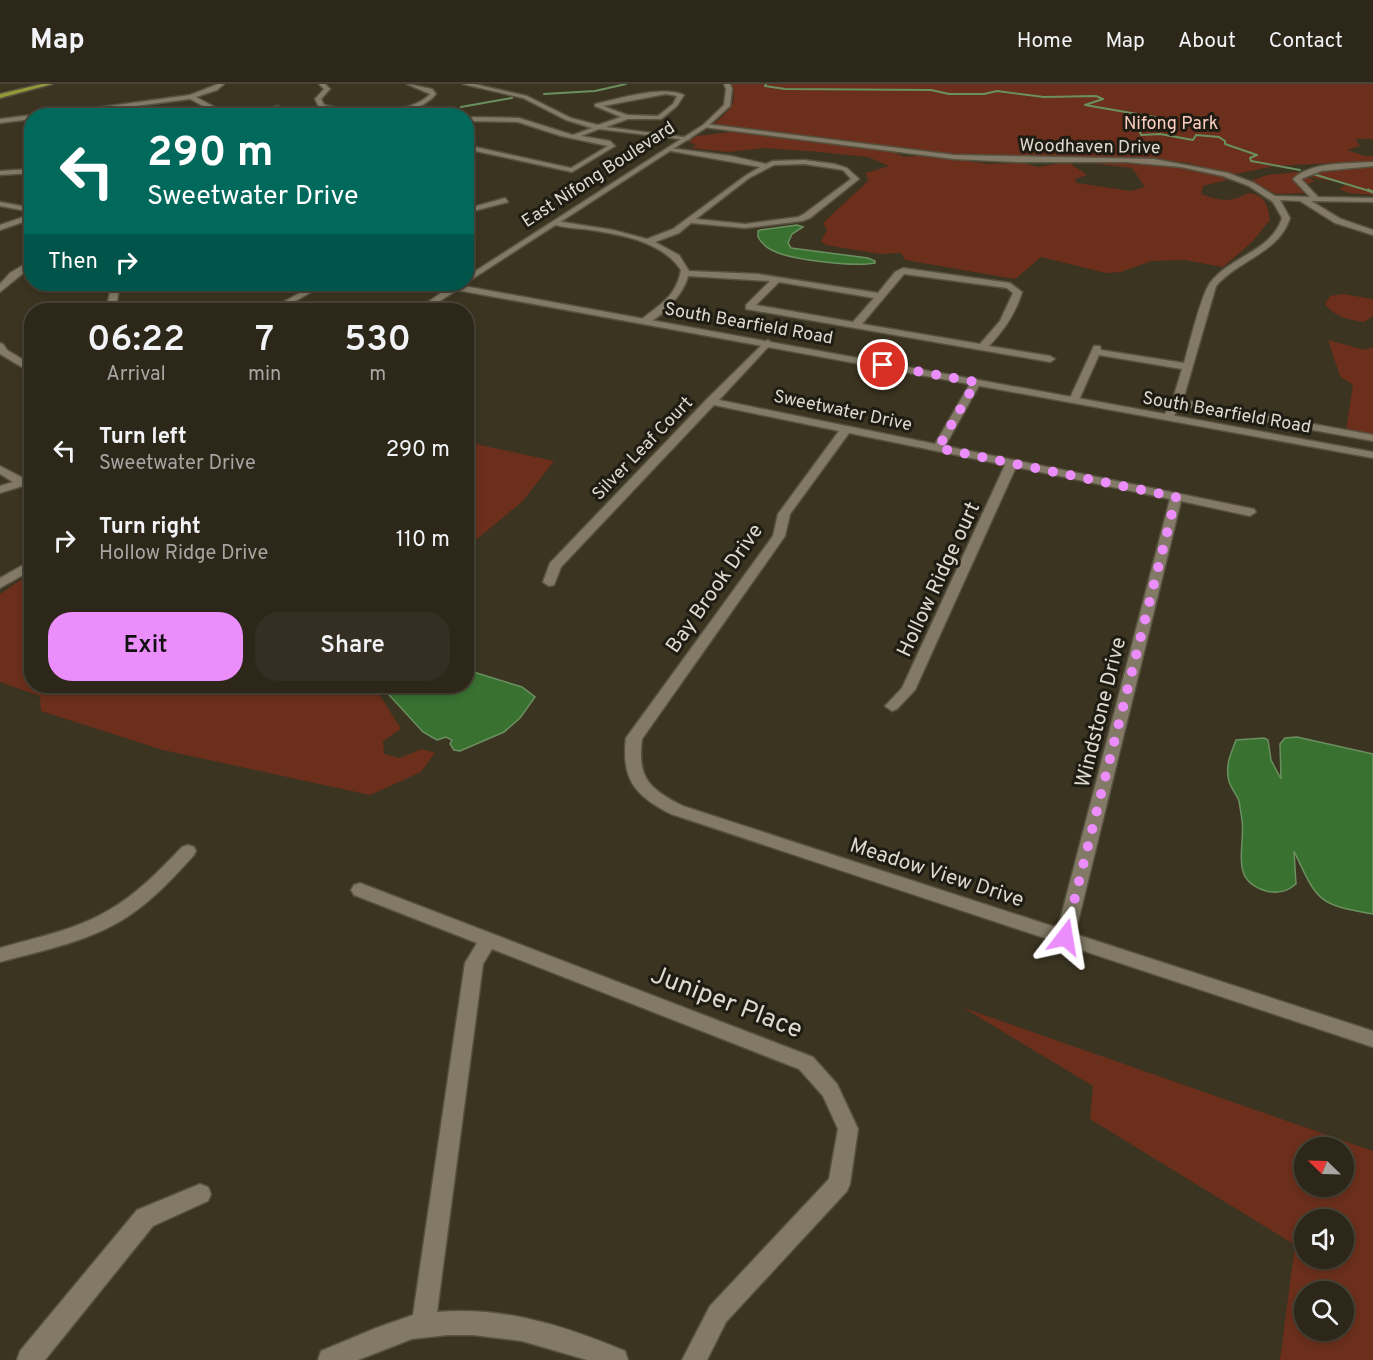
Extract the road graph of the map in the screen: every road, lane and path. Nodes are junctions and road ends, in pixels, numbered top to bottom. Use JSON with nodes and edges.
{"nodes":[{"id":1,"x":36,"y":84,"type":"edge"},
{"id":2,"x":49,"y":84,"type":"edge"},
{"id":3,"x":221,"y":84,"type":"edge"},
{"id":4,"x":322,"y":84,"type":"edge"},
{"id":5,"x":410,"y":84,"type":"edge"},
{"id":6,"x":466,"y":84,"type":"edge"},
{"id":7,"x":477,"y":84,"type":"edge"},
{"id":8,"x":727,"y":84,"type":"edge"},
{"id":9,"x":0,"y":95,"type":"edge"},
{"id":10,"x":191,"y":97,"type":"junction"},
{"id":11,"x":117,"y":106,"type":"joint"},
{"id":12,"x":102,"y":108,"type":"edge"},
{"id":13,"x":212,"y":108,"type":"edge"},
{"id":14,"x":328,"y":108,"type":"edge"},
{"id":15,"x":407,"y":108,"type":"edge"},
{"id":16,"x":627,"y":117,"type":"junction"},
{"id":17,"x":24,"y":118,"type":"edge"},
{"id":18,"x":474,"y":118,"type":"edge"},
{"id":19,"x":0,"y":121,"type":"edge"},
{"id":20,"x":601,"y":126,"type":"junction"},
{"id":21,"x":705,"y":126,"type":"junction"},
{"id":22,"x":690,"y":136,"type":"junction"},
{"id":23,"x":573,"y":137,"type":"junction"},
{"id":24,"x":474,"y":149,"type":"edge"},
{"id":25,"x":671,"y":149,"type":"junction"},
{"id":26,"x":1373,"y":164,"type":"edge"},
{"id":27,"x":765,"y":166,"type":"junction"},
{"id":28,"x":572,"y":170,"type":"junction"},
{"id":29,"x":24,"y":172,"type":"edge"},
{"id":30,"x":0,"y":173,"type":"edge"},
{"id":31,"x":563,"y":175,"type":"dead end"},
{"id":32,"x":1274,"y":198,"type":"junction"},
{"id":33,"x":1300,"y":198,"type":"junction"},
{"id":34,"x":1315,"y":198,"type":"junction"},
{"id":35,"x":505,"y":200,"type":"dead end"},
{"id":36,"x":1373,"y":200,"type":"edge"},
{"id":37,"x":0,"y":204,"type":"edge"},
{"id":38,"x":24,"y":208,"type":"edge"},
{"id":39,"x":474,"y":209,"type":"edge"},
{"id":40,"x":24,"y":219,"type":"edge"},
{"id":41,"x":691,"y":221,"type":"junction"},
{"id":42,"x":556,"y":223,"type":"junction"},
{"id":43,"x":0,"y":228,"type":"edge"},
{"id":44,"x":1373,"y":233,"type":"edge"},
{"id":45,"x":650,"y":241,"type":"junction"},
{"id":46,"x":24,"y":267,"type":"edge"},
{"id":47,"x":684,"y":274,"type":"junction"},
{"id":48,"x":474,"y":276,"type":"edge"},
{"id":49,"x":777,"y":279,"type":"junction"},
{"id":50,"x":474,"y":286,"type":"edge"},
{"id":51,"x":0,"y":288,"type":"edge"},
{"id":52,"x":308,"y":291,"type":"edge"},
{"id":53,"x":451,"y":291,"type":"edge"},
{"id":54,"x":880,"y":296,"type":"junction"},
{"id":55,"x":287,"y":303,"type":"edge"},
{"id":56,"x":431,"y":303,"type":"edge"},
{"id":57,"x":645,"y":321,"type":"junction"},
{"id":58,"x":855,"y":326,"type":"junction"},
{"id":59,"x":767,"y":343,"type":"junction"},
{"id":60,"x":982,"y":347,"type":"junction"},
{"id":61,"x":1,"y":350,"type":"edge"},
{"id":62,"x":1050,"y":359,"type":"dead end"},
{"id":63,"x":24,"y":365,"type":"edge"},
{"id":64,"x":1188,"y":368,"type":"junction"},
{"id":65,"x":976,"y":382,"type":"junction"},
{"id":66,"x":1074,"y":400,"type":"junction"},
{"id":67,"x":711,"y":401,"type":"junction"},
{"id":68,"x":1177,"y":402,"type":"junction"},
{"id":69,"x":1168,"y":417,"type":"junction"},
{"id":70,"x":846,"y":429,"type":"junction"},
{"id":71,"x":1373,"y":438,"type":"edge"},
{"id":72,"x":938,"y":448,"type":"junction"},
{"id":73,"x":1373,"y":455,"type":"edge"},
{"id":74,"x":1012,"y":464,"type":"junction"},
{"id":75,"x":0,"y":470,"type":"edge"},
{"id":76,"x":24,"y":480,"type":"edge"},
{"id":77,"x":24,"y":482,"type":"edge"},
{"id":78,"x":0,"y":490,"type":"edge"},
{"id":79,"x":1176,"y":497,"type":"junction"},
{"id":80,"x":1250,"y":512,"type":"dead end"},
{"id":81,"x":24,"y":569,"type":"edge"},
{"id":82,"x":549,"y":582,"type":"dead end"},
{"id":83,"x":0,"y":584,"type":"edge"},
{"id":84,"x":892,"y":706,"type":"dead end"},
{"id":85,"x":635,"y":776,"type":"joint"},
{"id":86,"x":188,"y":851,"type":"dead end"},
{"id":87,"x":360,"y":890,"type":"dead end"},
{"id":88,"x":1065,"y":937,"type":"junction"},
{"id":89,"x":489,"y":939,"type":"junction"},
{"id":90,"x":0,"y":955,"type":"edge"},
{"id":91,"x":1373,"y":1039,"type":"edge"},
{"id":92,"x":200,"y":1194,"type":"dead end"},
{"id":93,"x":423,"y":1325,"type":"junction"},
{"id":94,"x":29,"y":1360,"type":"edge"},
{"id":95,"x":330,"y":1360,"type":"edge"},
{"id":96,"x":615,"y":1360,"type":"edge"},
{"id":97,"x":694,"y":1360,"type":"edge"}],
"edges":[{"from":1,"to":9,"type":"main road"},
{"from":2,"to":9,"type":"main road"},
{"from":3,"to":10,"type":"street"},
{"from":4,"to":14,"type":"street"},
{"from":5,"to":15,"type":"street"},
{"from":6,"to":20,"type":"street"},
{"from":7,"to":20,"type":"street"},
{"from":8,"to":21,"type":"street","name":"East Nifong Boulevard"},
{"from":10,"to":11,"type":"street"},
{"from":10,"to":13,"type":"street"},
{"from":11,"to":12,"type":"street"},
{"from":16,"to":16,"type":"street"},
{"from":16,"to":20,"type":"street"},
{"from":17,"to":19,"type":"street"},
{"from":18,"to":23,"type":"street"},
{"from":20,"to":22,"type":"street"},
{"from":20,"to":23,"type":"street"},
{"from":21,"to":22,"type":"street","name":"East Nifong Boulevard"},
{"from":21,"to":32,"type":"street","name":"Woodhaven Drive"},
{"from":22,"to":25,"type":"street","name":"East Nifong Boulevard"},
{"from":23,"to":28,"type":"street"},
{"from":24,"to":28,"type":"street"},
{"from":25,"to":27,"type":"street"},
{"from":25,"to":42,"type":"street","name":"East Nifong Boulevard"},
{"from":26,"to":34,"type":"street"},
{"from":27,"to":41,"type":"street"},
{"from":27,"to":41,"type":"street"},
{"from":28,"to":31,"type":"street"},
{"from":29,"to":30,"type":"street"},
{"from":32,"to":33,"type":"street"},
{"from":32,"to":64,"type":"street"},
{"from":33,"to":34,"type":"street"},
{"from":33,"to":44,"type":"street"},
{"from":34,"to":36,"type":"street"},
{"from":35,"to":39,"type":"street"},
{"from":37,"to":38,"type":"street"},
{"from":40,"to":43,"type":"street"},
{"from":41,"to":45,"type":"street"},
{"from":42,"to":45,"type":"street"},
{"from":42,"to":48,"type":"street","name":"East Nifong Boulevard"},
{"from":45,"to":47,"type":"street"},
{"from":46,"to":51,"type":"street"},
{"from":47,"to":49,"type":"street"},
{"from":47,"to":57,"type":"street"},
{"from":49,"to":54,"type":"street"},
{"from":49,"to":58,"type":"street"},
{"from":50,"to":57,"type":"street","name":"South Bearfield Road"},
{"from":52,"to":55,"type":"street"},
{"from":53,"to":56,"type":"street","name":"East Nifong Boulevard"},
{"from":54,"to":58,"type":"street"},
{"from":54,"to":60,"type":"street"},
{"from":57,"to":59,"type":"street","name":"South Bearfield Road"},
{"from":58,"to":60,"type":"street"},
{"from":59,"to":65,"type":"street","name":"South Bearfield Road"},
{"from":59,"to":67,"type":"street","name":"Silver Leaf Court"},
{"from":60,"to":62,"type":"street"},
{"from":61,"to":63,"type":"street"},
{"from":64,"to":66,"type":"street"},
{"from":64,"to":68,"type":"street"},
{"from":65,"to":66,"type":"street","name":"South Bearfield Road"},
{"from":65,"to":72,"type":"street"},
{"from":66,"to":69,"type":"street","name":"South Bearfield Road"},
{"from":67,"to":70,"type":"street","name":"Sweetwater Drive"},
{"from":67,"to":82,"type":"street","name":"Silver Leaf Court"},
{"from":68,"to":69,"type":"street"},
{"from":68,"to":71,"type":"street"},
{"from":69,"to":73,"type":"street","name":"South Bearfield Road"},
{"from":70,"to":72,"type":"street","name":"Sweetwater Drive"},
{"from":70,"to":85,"type":"street","name":"Bay Brook Drive"},
{"from":72,"to":74,"type":"street","name":"Sweetwater Drive"},
{"from":74,"to":79,"type":"street","name":"Sweetwater Drive"},
{"from":74,"to":84,"type":"street","name":"Hollow Ridge ourt"},
{"from":75,"to":76,"type":"street"},
{"from":77,"to":78,"type":"street"},
{"from":79,"to":80,"type":"street","name":"Sweetwater Drive"},
{"from":79,"to":88,"type":"street","name":"Windstone Drive"},
{"from":81,"to":83,"type":"street"},
{"from":85,"to":88,"type":"street","name":"Meadow View Drive"},
{"from":86,"to":90,"type":"street"},
{"from":87,"to":89,"type":"street","name":"Juniper Place"},
{"from":88,"to":91,"type":"street","name":"Meadow View Drive"},
{"from":89,"to":93,"type":"street"},
{"from":89,"to":97,"type":"street","name":"Juniper Place"},
{"from":92,"to":94,"type":"street"},
{"from":93,"to":95,"type":"street"},
{"from":93,"to":96,"type":"street"}]}
